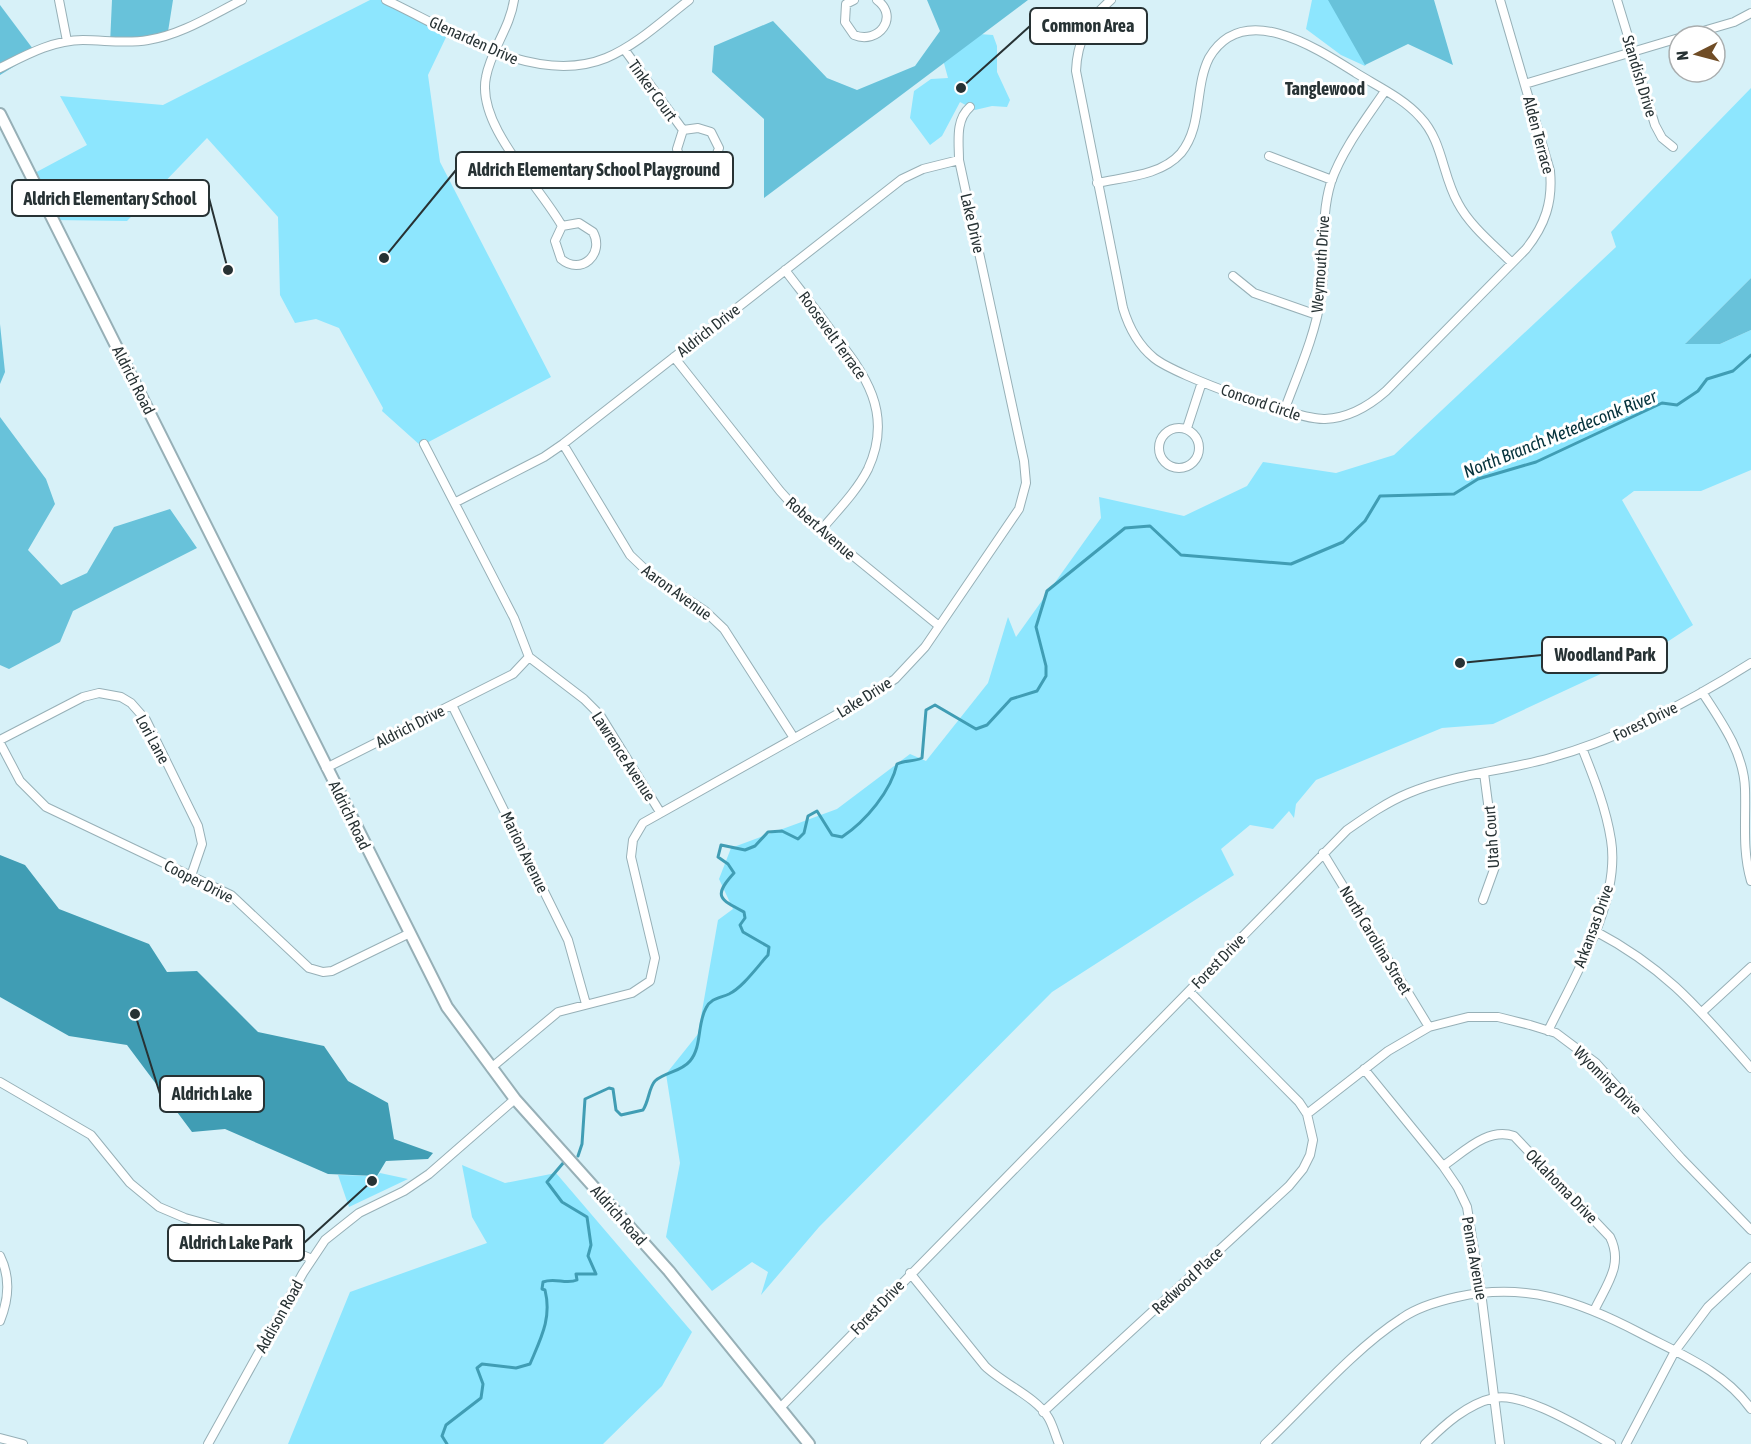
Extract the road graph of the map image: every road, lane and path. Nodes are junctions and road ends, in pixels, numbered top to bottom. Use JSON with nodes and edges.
{"nodes":[{"id":1,"x":59,"y":0,"type":"edge"},
{"id":2,"x":242,"y":0,"type":"edge"},
{"id":3,"x":386,"y":0,"type":"edge"},
{"id":4,"x":514,"y":0,"type":"edge"},
{"id":5,"x":689,"y":0,"type":"edge"},
{"id":6,"x":854,"y":0,"type":"edge"},
{"id":7,"x":878,"y":0,"type":"edge"},
{"id":8,"x":1111,"y":0,"type":"edge"},
{"id":9,"x":1500,"y":0,"type":"edge"},
{"id":10,"x":1617,"y":0,"type":"edge"},
{"id":11,"x":843,"y":2,"type":"edge"},
{"id":12,"x":1751,"y":13,"type":"edge"},
{"id":13,"x":1727,"y":24,"type":"edge"},
{"id":14,"x":66,"y":41,"type":"junction"},
{"id":15,"x":1667,"y":42,"type":"edge"},
{"id":16,"x":624,"y":49,"type":"junction"},
{"id":17,"x":494,"y":50,"type":"junction"},
{"id":18,"x":1633,"y":52,"type":"junction"},
{"id":19,"x":0,"y":68,"type":"edge"},
{"id":20,"x":1525,"y":84,"type":"junction"},
{"id":21,"x":1385,"y":91,"type":"junction"},
{"id":22,"x":970,"y":107,"type":"dead end"},
{"id":23,"x":0,"y":114,"type":"edge"},
{"id":24,"x":683,"y":130,"type":"junction"},
{"id":25,"x":1673,"y":147,"type":"dead end"},
{"id":26,"x":1269,"y":156,"type":"dead end"},
{"id":27,"x":959,"y":160,"type":"junction"},
{"id":28,"x":1332,"y":180,"type":"junction"},
{"id":29,"x":1097,"y":183,"type":"junction"},
{"id":30,"x":562,"y":226,"type":"junction"},
{"id":31,"x":1512,"y":263,"type":"junction"},
{"id":32,"x":785,"y":270,"type":"junction"},
{"id":33,"x":1233,"y":276,"type":"dead end"},
{"id":34,"x":1317,"y":315,"type":"junction"},
{"id":35,"x":674,"y":357,"type":"junction"},
{"id":36,"x":1202,"y":382,"type":"junction"},
{"id":37,"x":1284,"y":411,"type":"junction"},
{"id":38,"x":1187,"y":428,"type":"junction"},
{"id":39,"x":424,"y":444,"type":"dead end"},
{"id":40,"x":563,"y":444,"type":"junction"},
{"id":41,"x":456,"y":502,"type":"junction"},
{"id":42,"x":821,"y":530,"type":"junction"},
{"id":43,"x":939,"y":626,"type":"junction"},
{"id":44,"x":529,"y":657,"type":"junction"},
{"id":45,"x":1751,"y":663,"type":"edge"},
{"id":46,"x":1702,"y":692,"type":"junction"},
{"id":47,"x":452,"y":705,"type":"junction"},
{"id":48,"x":794,"y":738,"type":"junction"},
{"id":49,"x":0,"y":741,"type":"edge"},
{"id":50,"x":1582,"y":748,"type":"junction"},
{"id":51,"x":326,"y":768,"type":"junction"},
{"id":52,"x":1484,"y":772,"type":"junction"},
{"id":53,"x":660,"y":812,"type":"junction"},
{"id":54,"x":1323,"y":853,"type":"junction"},
{"id":55,"x":191,"y":876,"type":"junction"},
{"id":56,"x":1751,"y":882,"type":"edge"},
{"id":57,"x":1483,"y":900,"type":"dead end"},
{"id":58,"x":1595,"y":931,"type":"junction"},
{"id":59,"x":408,"y":934,"type":"junction"},
{"id":60,"x":1751,"y":967,"type":"edge"},
{"id":61,"x":1189,"y":991,"type":"junction"},
{"id":62,"x":586,"y":1004,"type":"junction"},
{"id":63,"x":1702,"y":1012,"type":"junction"},
{"id":64,"x":1429,"y":1027,"type":"junction"},
{"id":65,"x":1548,"y":1030,"type":"junction"},
{"id":66,"x":491,"y":1068,"type":"junction"},
{"id":67,"x":1751,"y":1068,"type":"edge"},
{"id":68,"x":1364,"y":1069,"type":"junction"},
{"id":69,"x":0,"y":1082,"type":"edge"},
{"id":70,"x":515,"y":1099,"type":"junction"},
{"id":71,"x":1306,"y":1114,"type":"junction"},
{"id":72,"x":1443,"y":1166,"type":"junction"},
{"id":73,"x":1751,"y":1230,"type":"edge"},
{"id":74,"x":0,"y":1256,"type":"edge"},
{"id":75,"x":312,"y":1259,"type":"junction"},
{"id":76,"x":1751,"y":1267,"type":"edge"},
{"id":77,"x":910,"y":1273,"type":"junction"},
{"id":78,"x":1482,"y":1292,"type":"junction"},
{"id":79,"x":1594,"y":1311,"type":"junction"},
{"id":80,"x":0,"y":1321,"type":"edge"},
{"id":81,"x":1675,"y":1351,"type":"junction"},
{"id":82,"x":1496,"y":1397,"type":"junction"},
{"id":83,"x":780,"y":1408,"type":"junction"},
{"id":84,"x":1751,"y":1409,"type":"edge"},
{"id":85,"x":1043,"y":1412,"type":"junction"},
{"id":86,"x":0,"y":1438,"type":"edge"},
{"id":87,"x":22,"y":1444,"type":"edge"},
{"id":88,"x":208,"y":1444,"type":"edge"},
{"id":89,"x":809,"y":1444,"type":"edge"},
{"id":90,"x":1059,"y":1444,"type":"edge"},
{"id":91,"x":1265,"y":1444,"type":"edge"},
{"id":92,"x":1425,"y":1444,"type":"edge"},
{"id":93,"x":1500,"y":1444,"type":"edge"},
{"id":94,"x":1611,"y":1444,"type":"edge"},
{"id":95,"x":1626,"y":1444,"type":"edge"}],
"edges":[{"from":1,"to":14,"type":"street"},
{"from":2,"to":14,"type":"street"},
{"from":3,"to":17,"type":"street","name":"Glenarden Drive"},
{"from":4,"to":17,"type":"street"},
{"from":5,"to":16,"type":"street","name":"Glenarden Drive"},
{"from":6,"to":11,"type":"street"},
{"from":7,"to":11,"type":"street"},
{"from":8,"to":29,"type":"street","name":"Concord Circle"},
{"from":9,"to":20,"type":"street"},
{"from":10,"to":18,"type":"street","name":"Standish Drive"},
{"from":12,"to":13,"type":"street"},
{"from":14,"to":19,"type":"street"},
{"from":15,"to":18,"type":"street","name":"Alden Terrace"},
{"from":16,"to":17,"type":"street","name":"Glenarden Drive"},
{"from":16,"to":24,"type":"street","name":"Tinker Court"},
{"from":17,"to":30,"type":"street"},
{"from":18,"to":20,"type":"street","name":"Alden Terrace"},
{"from":18,"to":25,"type":"street","name":"Standish Drive"},
{"from":20,"to":31,"type":"street","name":"Alden Terrace"},
{"from":21,"to":28,"type":"street","name":"Weymouth Drive"},
{"from":21,"to":29,"type":"street"},
{"from":21,"to":31,"type":"street"},
{"from":22,"to":27,"type":"street","name":"Lake Drive"},
{"from":23,"to":51,"type":"main road","name":"Aldrich Road"},
{"from":24,"to":24,"type":"street"},
{"from":26,"to":28,"type":"street"},
{"from":27,"to":32,"type":"street","name":"Aldrich Drive"},
{"from":27,"to":43,"type":"street","name":"Lake Drive"},
{"from":28,"to":34,"type":"street","name":"Weymouth Drive"},
{"from":29,"to":36,"type":"street","name":"Concord Circle"},
{"from":30,"to":30,"type":"street"},
{"from":31,"to":37,"type":"street","name":"Concord Circle"},
{"from":32,"to":35,"type":"street","name":"Aldrich Drive"},
{"from":32,"to":42,"type":"street","name":"Roosevelt Terrace"},
{"from":33,"to":34,"type":"street"},
{"from":34,"to":37,"type":"street","name":"Weymouth Drive"},
{"from":35,"to":40,"type":"street","name":"Aldrich Drive"},
{"from":35,"to":42,"type":"street","name":"Robert Avenue"},
{"from":36,"to":37,"type":"street","name":"Concord Circle"},
{"from":36,"to":38,"type":"street"},
{"from":38,"to":38,"type":"street"},
{"from":39,"to":41,"type":"street"},
{"from":40,"to":41,"type":"street","name":"Aldrich Drive"},
{"from":40,"to":48,"type":"street","name":"Aaron Avenue"},
{"from":41,"to":44,"type":"street"},
{"from":42,"to":43,"type":"street","name":"Robert Avenue"},
{"from":43,"to":48,"type":"street","name":"Lake Drive"},
{"from":44,"to":47,"type":"street","name":"Aldrich Drive"},
{"from":44,"to":53,"type":"street","name":"Lawrence Avenue"},
{"from":45,"to":46,"type":"street","name":"Forest Drive"},
{"from":46,"to":50,"type":"street","name":"Forest Drive"},
{"from":46,"to":56,"type":"street"},
{"from":47,"to":51,"type":"street","name":"Aldrich Drive"},
{"from":47,"to":62,"type":"street","name":"Marion Avenue"},
{"from":48,"to":53,"type":"street","name":"Lake Drive"},
{"from":49,"to":55,"type":"street","name":"Cooper Drive"},
{"from":49,"to":55,"type":"street","name":"Lori Lane"},
{"from":50,"to":52,"type":"street","name":"Forest Drive"},
{"from":50,"to":58,"type":"street","name":"Arkansas Drive"},
{"from":51,"to":59,"type":"main road","name":"Aldrich Road"},
{"from":52,"to":54,"type":"street","name":"Forest Drive"},
{"from":52,"to":57,"type":"street","name":"Utah Court"},
{"from":53,"to":62,"type":"street","name":"Lake Drive"},
{"from":54,"to":61,"type":"street","name":"Forest Drive"},
{"from":54,"to":64,"type":"street","name":"North Carolina Street"},
{"from":55,"to":59,"type":"street","name":"Cooper Drive"},
{"from":58,"to":63,"type":"street"},
{"from":58,"to":65,"type":"street","name":"Arkansas Drive"},
{"from":59,"to":66,"type":"main road","name":"Aldrich Road"},
{"from":60,"to":63,"type":"street"},
{"from":61,"to":71,"type":"street","name":"Redwood Place"},
{"from":61,"to":77,"type":"street","name":"Forest Drive"},
{"from":62,"to":66,"type":"street","name":"Lake Drive"},
{"from":63,"to":67,"type":"street"},
{"from":64,"to":65,"type":"street","name":"Wyoming Drive"},
{"from":64,"to":68,"type":"street","name":"Wyoming Drive"},
{"from":65,"to":73,"type":"street","name":"Wyoming Drive"},
{"from":66,"to":70,"type":"main road","name":"Aldrich Road"},
{"from":68,"to":71,"type":"street","name":"Wyoming Drive"},
{"from":68,"to":72,"type":"street","name":"Penna Avenue"},
{"from":69,"to":75,"type":"street"},
{"from":70,"to":75,"type":"street","name":"Addison Road"},
{"from":70,"to":83,"type":"main road","name":"Aldrich Road"},
{"from":71,"to":85,"type":"street","name":"Redwood Place"},
{"from":72,"to":78,"type":"street","name":"Penna Avenue"},
{"from":72,"to":79,"type":"street","name":"Oklahoma Drive"},
{"from":74,"to":80,"type":"street"},
{"from":75,"to":88,"type":"street","name":"Addison Road"},
{"from":76,"to":81,"type":"street"},
{"from":77,"to":83,"type":"street","name":"Forest Drive"},
{"from":77,"to":85,"type":"street"},
{"from":78,"to":79,"type":"street"},
{"from":78,"to":82,"type":"street","name":"Penna Avenue"},
{"from":78,"to":91,"type":"street"},
{"from":79,"to":81,"type":"street"},
{"from":81,"to":84,"type":"street"},
{"from":81,"to":95,"type":"street"},
{"from":82,"to":92,"type":"street"},
{"from":82,"to":93,"type":"street","name":"Penna Avenue"},
{"from":82,"to":94,"type":"street"},
{"from":83,"to":89,"type":"main road","name":"Aldrich Road"},
{"from":85,"to":90,"type":"street"},
{"from":86,"to":87,"type":"street"}]}
